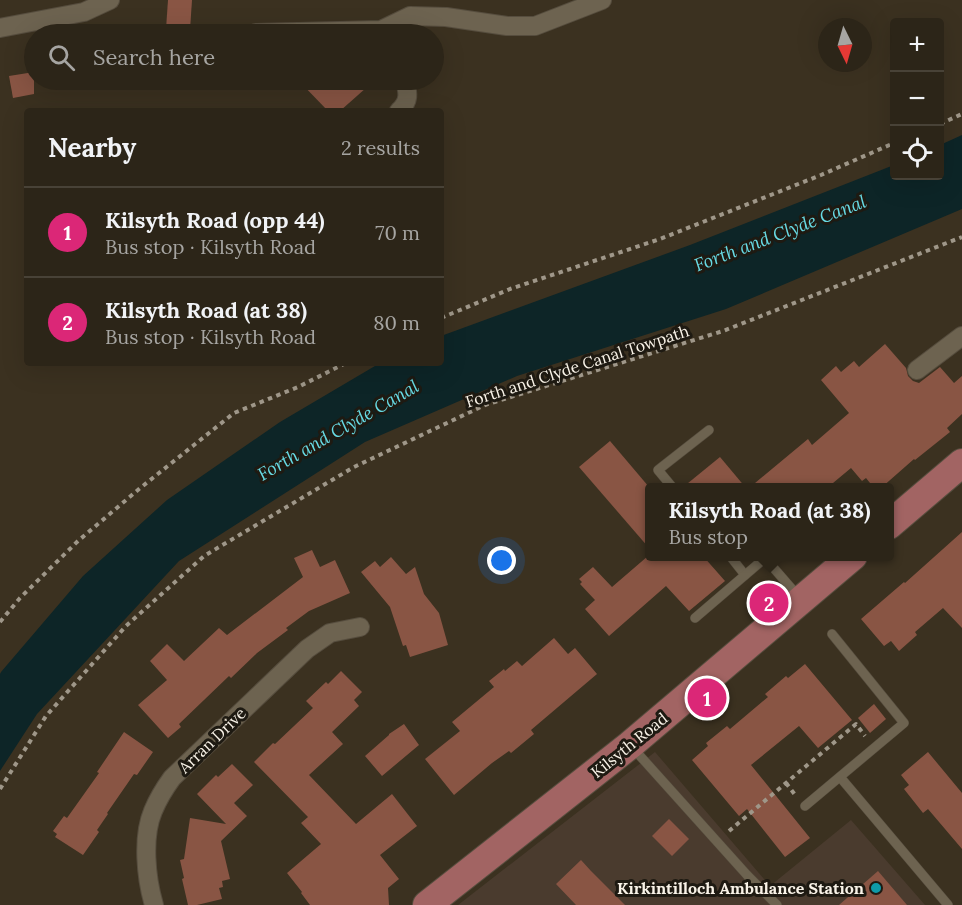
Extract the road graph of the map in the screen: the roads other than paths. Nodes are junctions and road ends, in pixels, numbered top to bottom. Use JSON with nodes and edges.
{"nodes":[{"id":1,"x":110,"y":0,"type":"edge"},
{"id":2,"x":602,"y":0,"type":"edge"},
{"id":3,"x":396,"y":24,"type":"edge"},
{"id":4,"x":0,"y":28,"type":"edge"},
{"id":5,"x":407,"y":90,"type":"edge"},
{"id":6,"x":402,"y":108,"type":"edge"},
{"id":7,"x":962,"y":336,"type":"edge"},
{"id":8,"x":917,"y":370,"type":"dead end"},
{"id":9,"x":710,"y":430,"type":"dead end"},
{"id":10,"x":962,"y":462,"type":"edge"},
{"id":11,"x":669,"y":483,"type":"edge"},
{"id":12,"x":894,"y":521,"type":"edge"},
{"id":13,"x":734,"y":561,"type":"edge"},
{"id":14,"x":761,"y":561,"type":"edge"},
{"id":15,"x":768,"y":561,"type":"edge"},
{"id":16,"x":847,"y":561,"type":"edge"},
{"id":17,"x":745,"y":575,"type":"junction"},
{"id":18,"x":802,"y":600,"type":"junction"},
{"id":19,"x":695,"y":618,"type":"dead end"},
{"id":20,"x":360,"y":627,"type":"dead end"},
{"id":21,"x":832,"y":634,"type":"dead end"},
{"id":22,"x":630,"y":745,"type":"junction"},
{"id":23,"x":840,"y":777,"type":"junction"},
{"id":24,"x":805,"y":806,"type":"dead end"},
{"id":25,"x":154,"y":905,"type":"edge"},
{"id":26,"x":427,"y":905,"type":"edge"},
{"id":27,"x":777,"y":905,"type":"edge"},
{"id":28,"x":948,"y":905,"type":"edge"}],
"edges":[{"from":1,"to":4,"type":"street"},
{"from":2,"to":3,"type":"street"},
{"from":5,"to":6,"type":"street"},
{"from":7,"to":8,"type":"street"},
{"from":9,"to":11,"type":"lane"},
{"from":10,"to":12,"type":"main road"},
{"from":13,"to":17,"type":"lane"},
{"from":14,"to":17,"type":"lane"},
{"from":15,"to":18,"type":"lane"},
{"from":16,"to":18,"type":"main road","name":"Kilsyth Road"},
{"from":17,"to":19,"type":"lane"},
{"from":18,"to":22,"type":"main road","name":"Kilsyth Road"},
{"from":20,"to":25,"type":"street","name":"Arran Drive"},
{"from":21,"to":23,"type":"lane"},
{"from":22,"to":26,"type":"main road","name":"Kilsyth Road"},
{"from":22,"to":27,"type":"lane"},
{"from":23,"to":24,"type":"lane"},
{"from":23,"to":28,"type":"lane"}]}
